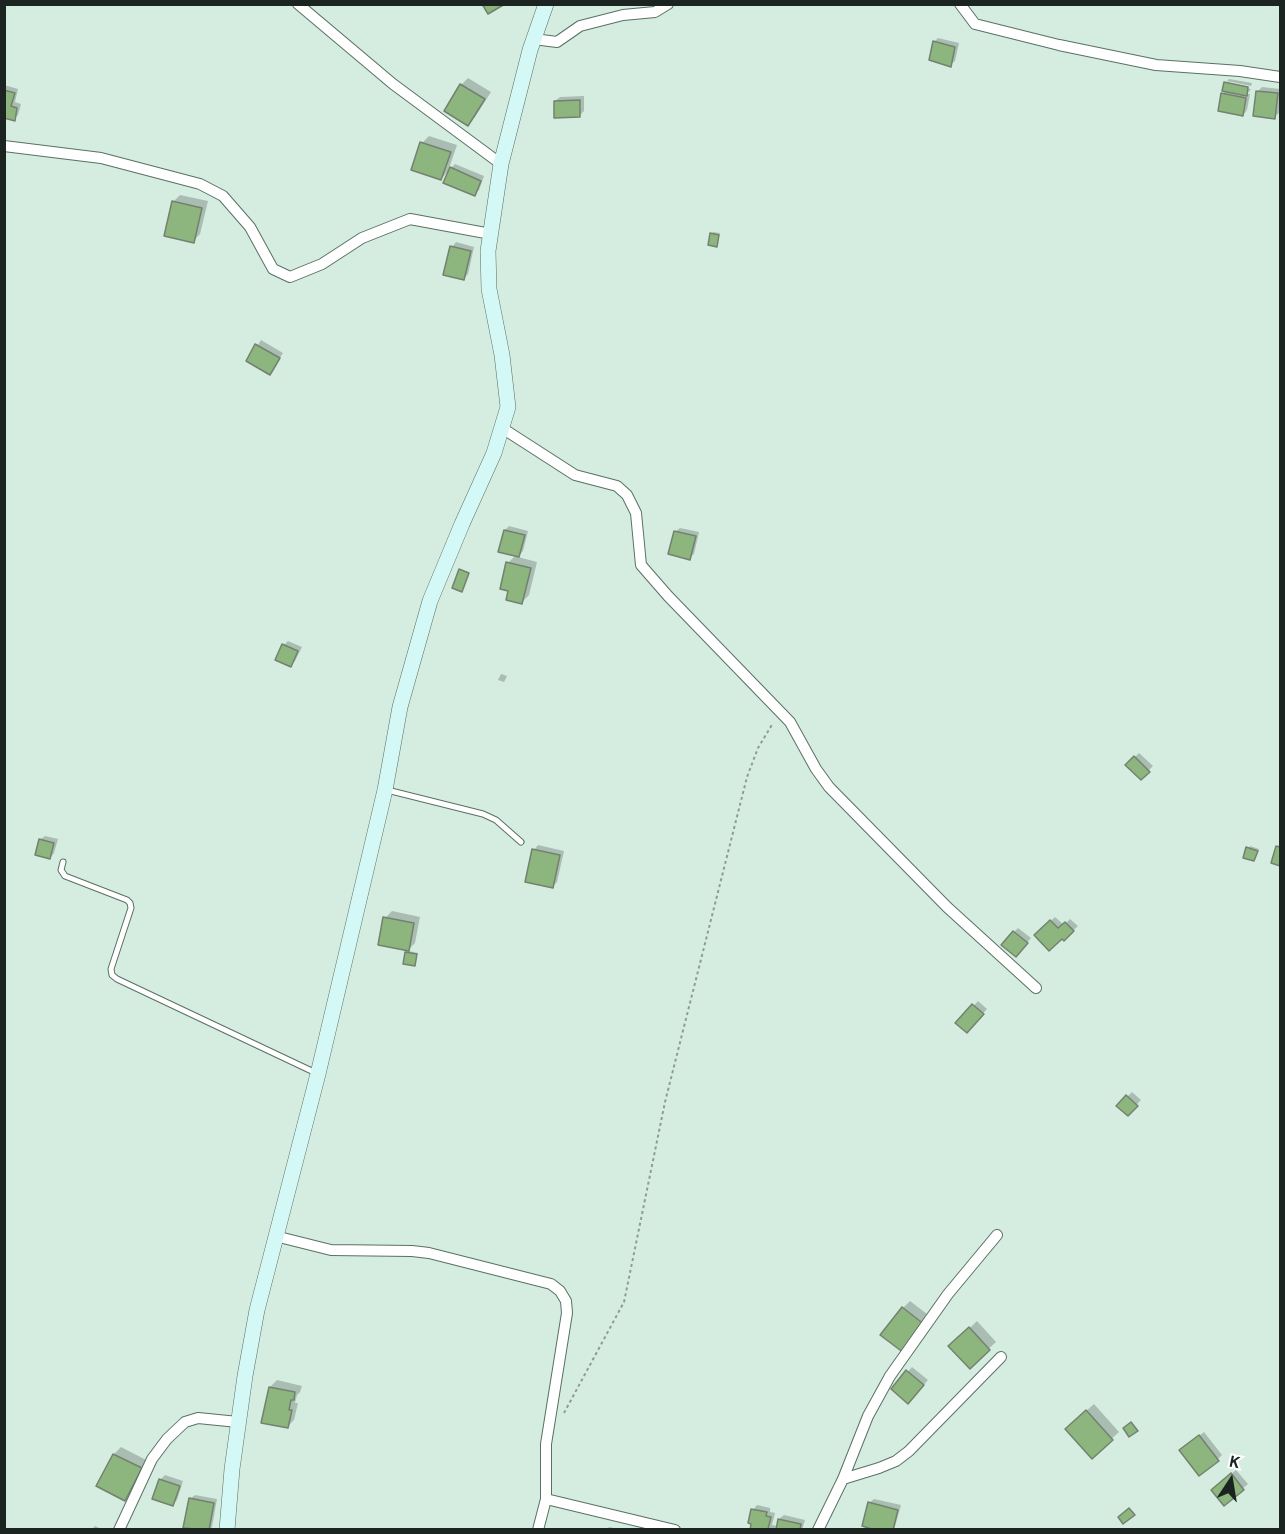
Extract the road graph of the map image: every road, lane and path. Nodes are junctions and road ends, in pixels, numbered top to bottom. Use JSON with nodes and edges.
{"nodes":[{"id":1,"x":298,"y":4,"type":"edge"},
{"id":2,"x":546,"y":4,"type":"edge"},
{"id":3,"x":668,"y":4,"type":"edge"},
{"id":4,"x":960,"y":4,"type":"edge"},
{"id":5,"x":534,"y":39,"type":"junction"},
{"id":6,"x":1281,"y":77,"type":"edge"},
{"id":7,"x":4,"y":146,"type":"edge"},
{"id":8,"x":501,"y":164,"type":"junction"},
{"id":9,"x":490,"y":234,"type":"junction"},
{"id":10,"x":501,"y":428,"type":"junction"},
{"id":11,"x":780,"y":711,"type":"junction"},
{"id":12,"x":385,"y":790,"type":"junction"},
{"id":13,"x":521,"y":842,"type":"dead end"},
{"id":14,"x":63,"y":862,"type":"dead end"},
{"id":15,"x":1036,"y":988,"type":"dead end"},
{"id":16,"x":318,"y":1074,"type":"junction"},
{"id":17,"x":997,"y":1235,"type":"dead end"},
{"id":18,"x":275,"y":1236,"type":"junction"},
{"id":19,"x":1001,"y":1357,"type":"dead end"},
{"id":20,"x":563,"y":1415,"type":"dead end"},
{"id":21,"x":238,"y":1422,"type":"junction"},
{"id":22,"x":843,"y":1479,"type":"junction"},
{"id":23,"x":546,"y":1499,"type":"junction"},
{"id":24,"x":119,"y":1530,"type":"edge"},
{"id":25,"x":227,"y":1530,"type":"edge"},
{"id":26,"x":538,"y":1530,"type":"edge"},
{"id":27,"x":675,"y":1530,"type":"edge"},
{"id":28,"x":818,"y":1530,"type":"edge"}],
"edges":[{"from":1,"to":8,"type":"street"},
{"from":2,"to":5,"type":"street"},
{"from":3,"to":5,"type":"street"},
{"from":4,"to":6,"type":"street"},
{"from":5,"to":8,"type":"street"},
{"from":7,"to":9,"type":"street"},
{"from":8,"to":9,"type":"street"},
{"from":9,"to":10,"type":"street"},
{"from":10,"to":11,"type":"street"},
{"from":10,"to":12,"type":"street"},
{"from":11,"to":15,"type":"street"},
{"from":11,"to":20,"type":"path"},
{"from":12,"to":13,"type":"lane"},
{"from":12,"to":16,"type":"street"},
{"from":14,"to":16,"type":"lane"},
{"from":16,"to":18,"type":"street"},
{"from":17,"to":22,"type":"street"},
{"from":18,"to":21,"type":"street"},
{"from":18,"to":23,"type":"street"},
{"from":19,"to":22,"type":"street"},
{"from":21,"to":24,"type":"street"},
{"from":21,"to":25,"type":"street"},
{"from":22,"to":28,"type":"street"},
{"from":23,"to":26,"type":"street"},
{"from":23,"to":27,"type":"street"}]}
